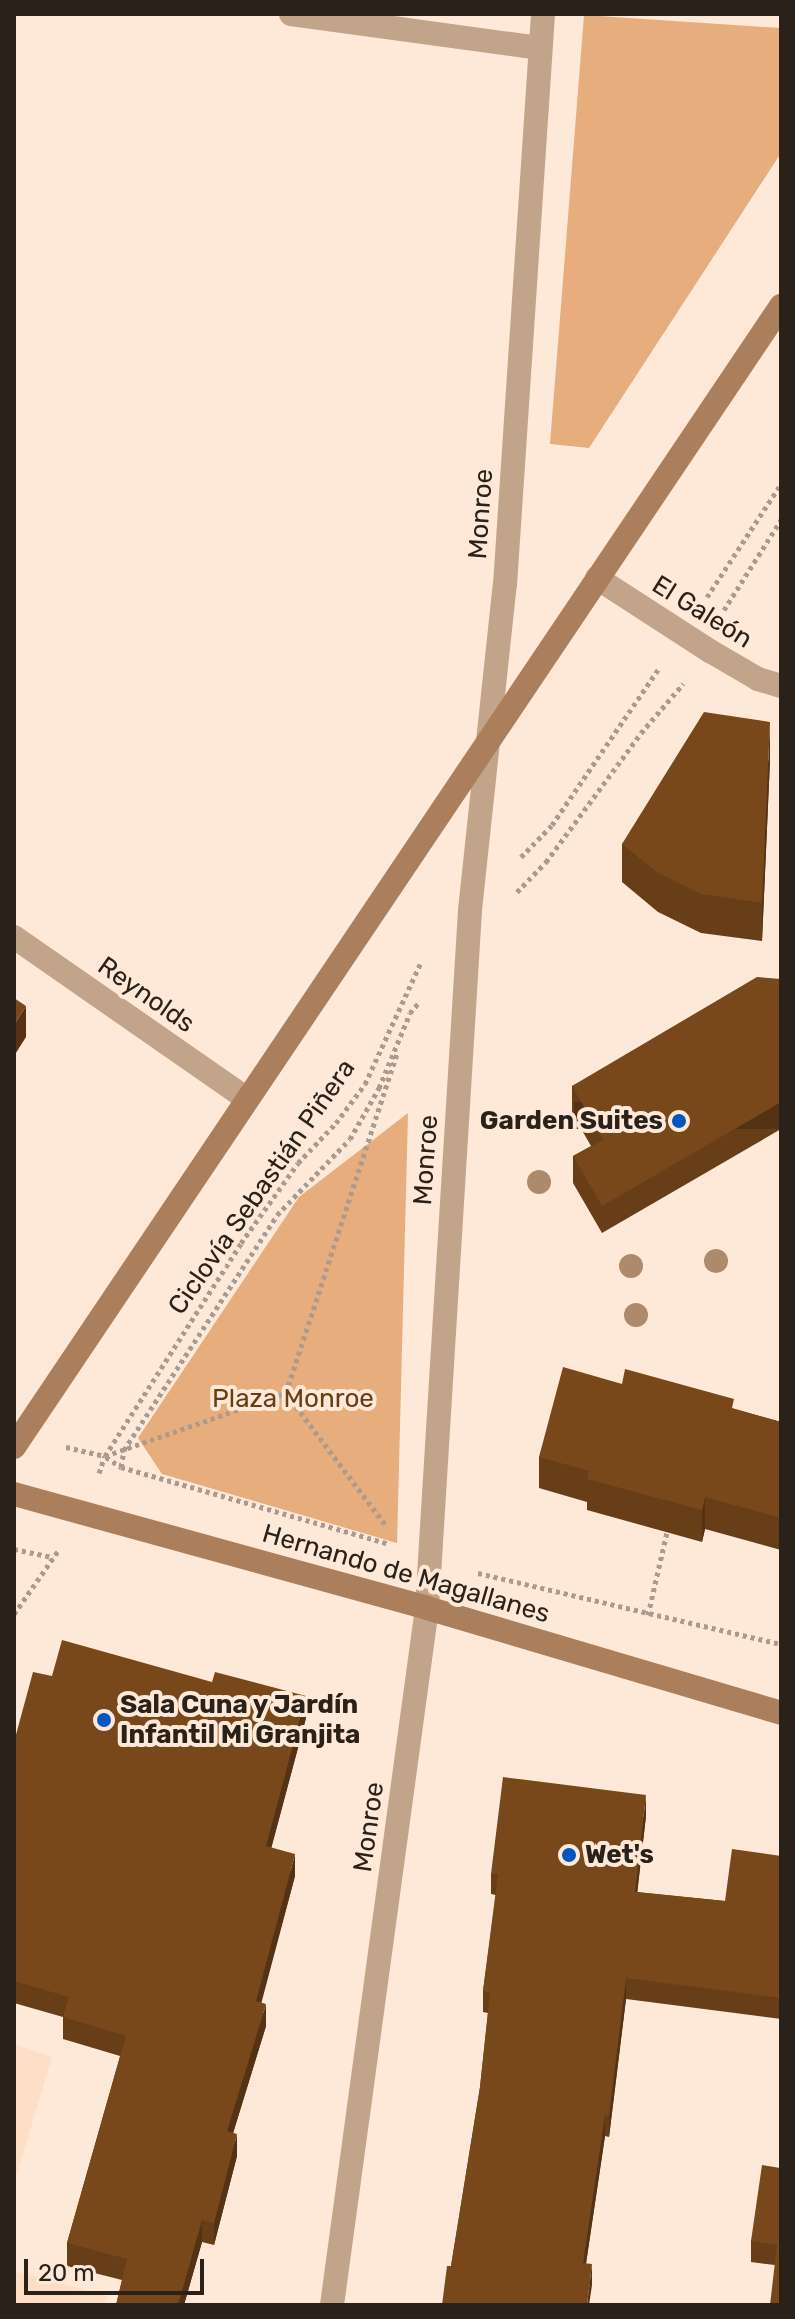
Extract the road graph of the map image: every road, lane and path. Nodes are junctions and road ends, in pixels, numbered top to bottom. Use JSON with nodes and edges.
{"nodes":[{"id":1,"x":291,"y":14,"type":"edge"},
{"id":2,"x":543,"y":14,"type":"edge"},
{"id":3,"x":539,"y":48,"type":"junction"},
{"id":4,"x":781,"y":306,"type":"edge"},
{"id":5,"x":781,"y":484,"type":"edge"},
{"id":6,"x":781,"y":520,"type":"edge"},
{"id":7,"x":597,"y":578,"type":"junction"},
{"id":8,"x":683,"y":633,"type":"junction"},
{"id":9,"x":710,"y":651,"type":"junction"},
{"id":10,"x":781,"y":686,"type":"edge"},
{"id":11,"x":490,"y":737,"type":"junction"},
{"id":12,"x":470,"y":910,"type":"junction"},
{"id":13,"x":14,"y":937,"type":"edge"},
{"id":14,"x":468,"y":943,"type":"junction"},
{"id":15,"x":410,"y":1013,"type":"junction"},
{"id":16,"x":247,"y":1099,"type":"junction"},
{"id":17,"x":286,"y":1393,"type":"junction"},
{"id":18,"x":18,"y":1442,"type":"edge"},
{"id":19,"x":124,"y":1450,"type":"junction"},
{"id":20,"x":105,"y":1456,"type":"junction"},
{"id":21,"x":121,"y":1467,"type":"junction"},
{"id":22,"x":14,"y":1494,"type":"edge"},
{"id":23,"x":84,"y":1513,"type":"junction"},
{"id":24,"x":667,"y":1532,"type":"edge"},
{"id":25,"x":402,"y":1547,"type":"junction"},
{"id":26,"x":14,"y":1549,"type":"edge"},
{"id":27,"x":53,"y":1557,"type":"junction"},
{"id":28,"x":428,"y":1561,"type":"junction"},
{"id":29,"x":427,"y":1608,"type":"junction"},
{"id":30,"x":14,"y":1614,"type":"edge"},
{"id":31,"x":648,"y":1615,"type":"junction"},
{"id":32,"x":781,"y":1644,"type":"edge"},
{"id":33,"x":781,"y":1713,"type":"edge"},
{"id":34,"x":332,"y":2305,"type":"edge"}],
"edges":[{"from":1,"to":3,"type":"street"},
{"from":2,"to":3,"type":"street","name":"Monroe"},
{"from":3,"to":11,"type":"street","name":"Monroe"},
{"from":4,"to":7,"type":"main road"},
{"from":5,"to":8,"type":"path","name":"Ciclovía Sebastián Piñera"},
{"from":6,"to":9,"type":"path"},
{"from":7,"to":8,"type":"street","name":"El Galeón"},
{"from":7,"to":11,"type":"main road"},
{"from":8,"to":9,"type":"street","name":"El Galeón"},
{"from":8,"to":12,"type":"path","name":"Ciclovía Sebastián Piñera"},
{"from":9,"to":10,"type":"street","name":"El Galeón"},
{"from":9,"to":14,"type":"path"},
{"from":11,"to":12,"type":"street","name":"Monroe"},
{"from":11,"to":16,"type":"main road"},
{"from":12,"to":14,"type":"street","name":"Monroe"},
{"from":12,"to":20,"type":"path","name":"Ciclovía Sebastián Piñera"},
{"from":13,"to":16,"type":"street","name":"Reynolds"},
{"from":14,"to":15,"type":"path"},
{"from":14,"to":28,"type":"street","name":"Monroe"},
{"from":15,"to":17,"type":"path"},
{"from":15,"to":19,"type":"path"},
{"from":16,"to":18,"type":"main road"},
{"from":17,"to":19,"type":"path"},
{"from":17,"to":25,"type":"path"},
{"from":18,"to":20,"type":"path"},
{"from":19,"to":20,"type":"path"},
{"from":19,"to":21,"type":"path"},
{"from":20,"to":21,"type":"path"},
{"from":20,"to":23,"type":"path","name":"Ciclovía Sebastián Piñera"},
{"from":21,"to":25,"type":"path"},
{"from":22,"to":23,"type":"main road","name":"Hernando de Magallanes"},
{"from":23,"to":27,"type":"path","name":"Ciclovía Sebastián Piñera"},
{"from":23,"to":29,"type":"main road","name":"Hernando de Magallanes"},
{"from":24,"to":31,"type":"path"},
{"from":25,"to":28,"type":"path"},
{"from":26,"to":27,"type":"path"},
{"from":27,"to":30,"type":"path","name":"Ciclovía Sebastián Piñera"},
{"from":28,"to":29,"type":"street","name":"Monroe"},
{"from":28,"to":31,"type":"path"},
{"from":29,"to":33,"type":"main road","name":"Hernando de Magallanes"},
{"from":29,"to":34,"type":"street","name":"Monroe"},
{"from":31,"to":32,"type":"path"}]}
